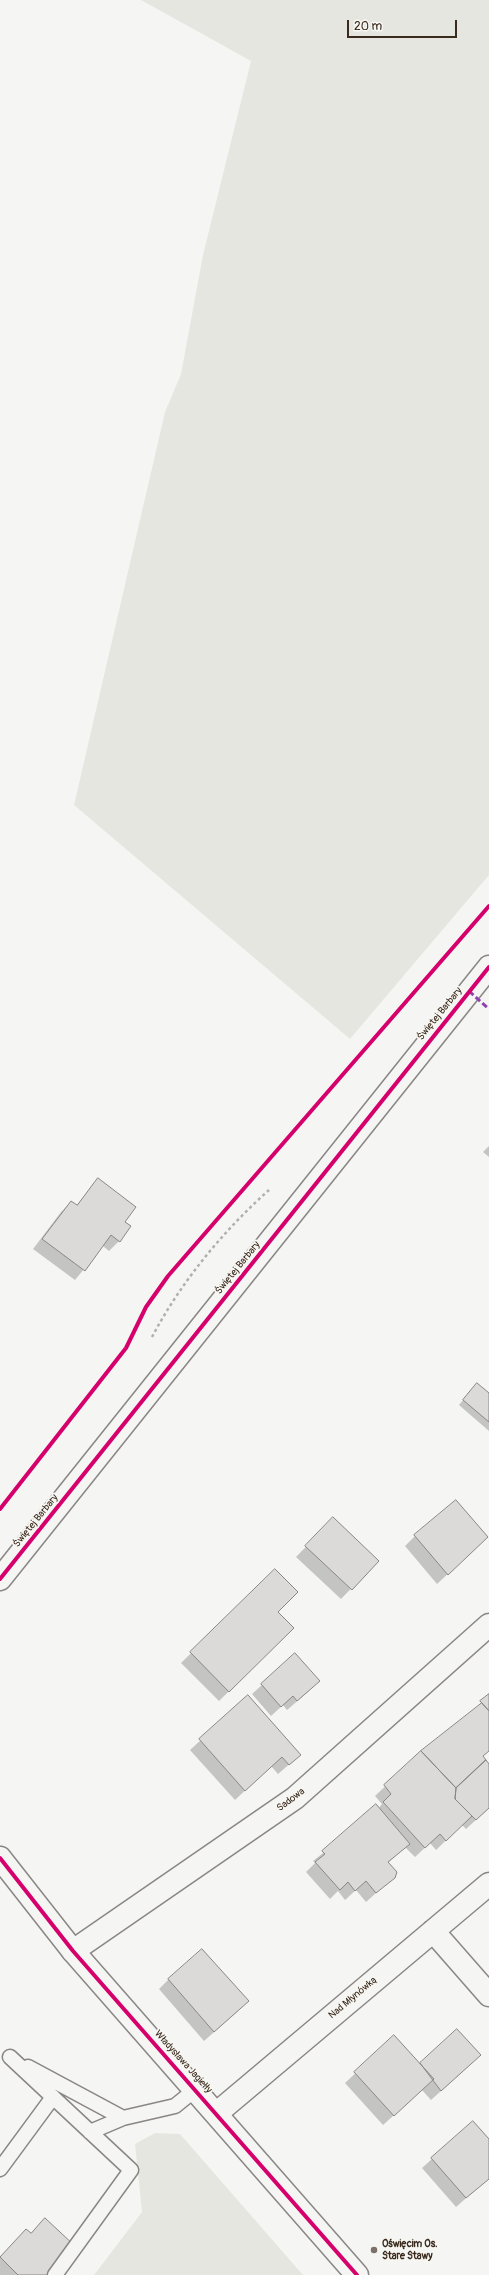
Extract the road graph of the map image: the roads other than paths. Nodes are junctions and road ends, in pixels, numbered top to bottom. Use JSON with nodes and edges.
{"nodes":[{"id":1,"x":489,"y":967,"type":"edge"},
{"id":2,"x":0,"y":1579,"type":"edge"},
{"id":3,"x":489,"y":1625,"type":"edge"},
{"id":4,"x":0,"y":1858,"type":"edge"},
{"id":5,"x":489,"y":1884,"type":"edge"},
{"id":6,"x":433,"y":1931,"type":"junction"},
{"id":7,"x":73,"y":1951,"type":"junction"},
{"id":8,"x":489,"y":1995,"type":"edge"},
{"id":9,"x":5,"y":2057,"type":"edge"},
{"id":10,"x":196,"y":2090,"type":"junction"},
{"id":11,"x":53,"y":2097,"type":"junction"},
{"id":12,"x":217,"y":2113,"type":"junction"},
{"id":13,"x":123,"y":2118,"type":"junction"},
{"id":14,"x":90,"y":2132,"type":"junction"},
{"id":15,"x":0,"y":2170,"type":"edge"},
{"id":16,"x":55,"y":2275,"type":"edge"},
{"id":17,"x":357,"y":2275,"type":"edge"}],
"edges":[{"from":1,"to":2,"type":"street","name":"Świętej Barbary"},
{"from":3,"to":7,"type":"street","name":"Sadowa"},
{"from":4,"to":7,"type":"street","name":"Władysława Jagiełły"},
{"from":5,"to":6,"type":"street","name":"Nad Młynówką"},
{"from":6,"to":8,"type":"street"},
{"from":6,"to":12,"type":"street","name":"Nad Młynówką"},
{"from":7,"to":10,"type":"street","name":"Władysława Jagiełły"},
{"from":9,"to":11,"type":"lane"},
{"from":9,"to":13,"type":"lane"},
{"from":10,"to":12,"type":"street","name":"Władysława Jagiełły"},
{"from":10,"to":13,"type":"lane"},
{"from":11,"to":14,"type":"lane"},
{"from":11,"to":15,"type":"lane"},
{"from":12,"to":17,"type":"street","name":"Władysława Jagiełły"},
{"from":13,"to":14,"type":"lane"},
{"from":14,"to":16,"type":"lane"}]}
